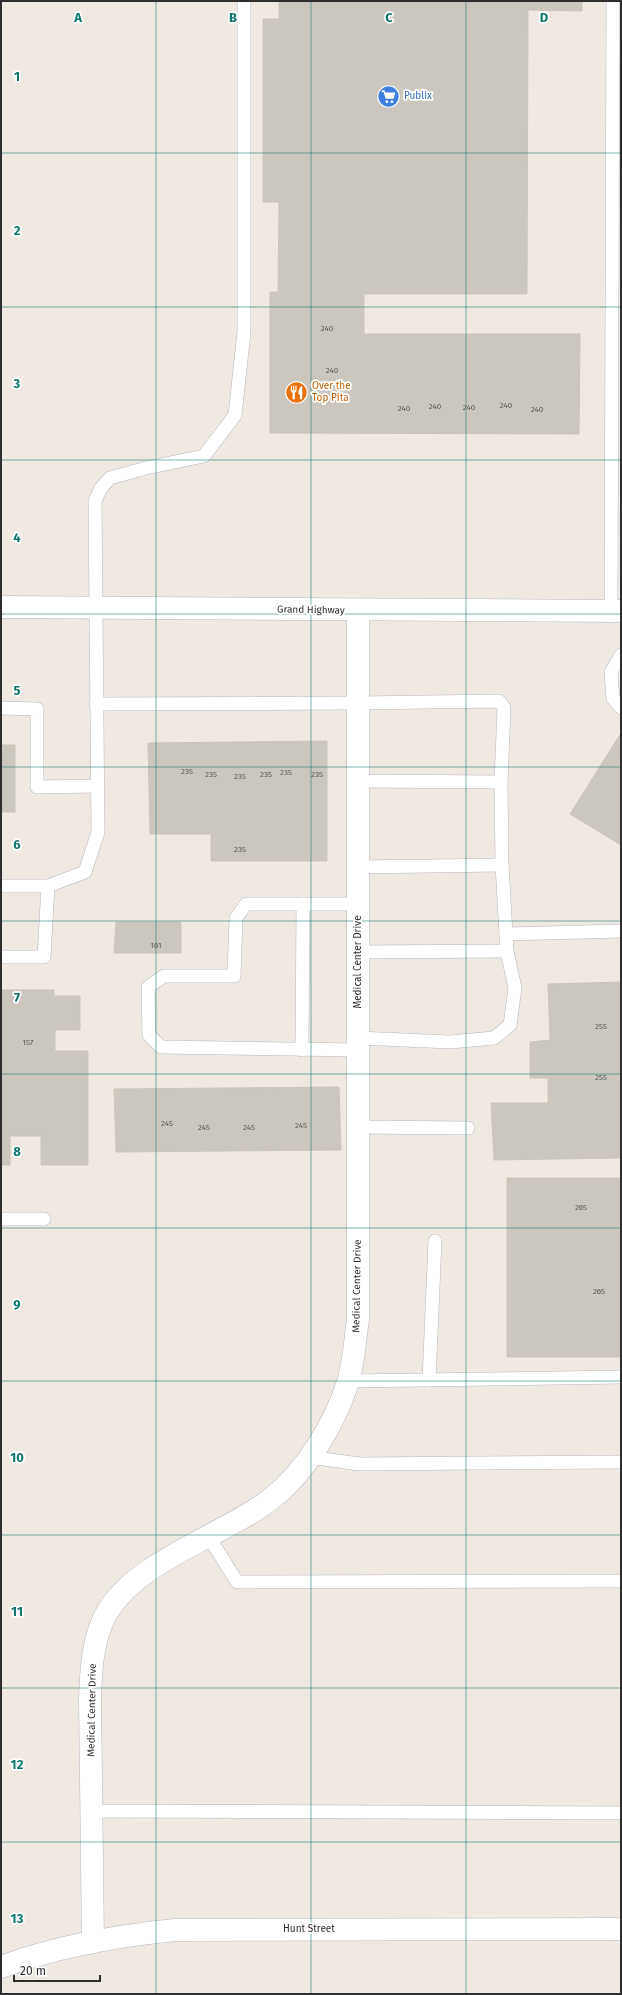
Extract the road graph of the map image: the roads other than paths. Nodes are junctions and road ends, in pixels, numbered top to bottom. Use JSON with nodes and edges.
{"nodes":[{"id":1,"x":244,"y":1,"type":"edge"},
{"id":2,"x":613,"y":1,"type":"edge"},
{"id":3,"x":1,"y":607,"type":"edge"},
{"id":4,"x":95,"y":608,"type":"junction"},
{"id":5,"x":358,"y":611,"type":"junction"},
{"id":6,"x":616,"y":611,"type":"edge"},
{"id":7,"x":621,"y":655,"type":"edge"},
{"id":8,"x":96,"y":704,"type":"junction"},
{"id":9,"x":358,"y":704,"type":"junction"},
{"id":10,"x":1,"y":708,"type":"edge"},
{"id":11,"x":621,"y":708,"type":"edge"},
{"id":12,"x":358,"y":781,"type":"junction"},
{"id":13,"x":502,"y":782,"type":"junction"},
{"id":14,"x":97,"y":786,"type":"junction"},
{"id":15,"x":502,"y":865,"type":"junction"},
{"id":16,"x":358,"y":867,"type":"junction"},
{"id":17,"x":1,"y":886,"type":"edge"},
{"id":18,"x":48,"y":886,"type":"junction"},
{"id":19,"x":303,"y":904,"type":"junction"},
{"id":20,"x":358,"y":904,"type":"junction"},
{"id":21,"x":621,"y":932,"type":"edge"},
{"id":22,"x":506,"y":934,"type":"junction"},
{"id":23,"x":507,"y":951,"type":"junction"},
{"id":24,"x":358,"y":952,"type":"junction"},
{"id":25,"x":1,"y":957,"type":"edge"},
{"id":26,"x":358,"y":1044,"type":"junction"},
{"id":27,"x":302,"y":1050,"type":"junction"},
{"id":28,"x":358,"y":1127,"type":"junction"},
{"id":29,"x":468,"y":1128,"type":"dead end"},
{"id":30,"x":1,"y":1219,"type":"edge"},
{"id":31,"x":44,"y":1219,"type":"dead end"},
{"id":32,"x":434,"y":1240,"type":"dead end"},
{"id":33,"x":621,"y":1377,"type":"edge"},
{"id":34,"x":429,"y":1380,"type":"junction"},
{"id":35,"x":348,"y":1381,"type":"junction"},
{"id":36,"x":309,"y":1457,"type":"junction"},
{"id":37,"x":621,"y":1462,"type":"edge"},
{"id":38,"x":208,"y":1537,"type":"junction"},
{"id":39,"x":621,"y":1581,"type":"edge"},
{"id":40,"x":91,"y":1811,"type":"junction"},
{"id":41,"x":621,"y":1813,"type":"edge"},
{"id":42,"x":621,"y":1929,"type":"edge"},
{"id":43,"x":94,"y":1942,"type":"junction"},
{"id":44,"x":1,"y":1968,"type":"edge"}],
"edges":[{"from":1,"to":4,"type":"lane"},
{"from":2,"to":6,"type":"lane"},
{"from":3,"to":4,"type":"street","name":"Grand Highway"},
{"from":4,"to":5,"type":"street","name":"Grand Highway"},
{"from":4,"to":8,"type":"lane"},
{"from":5,"to":6,"type":"street","name":"Grand Highway"},
{"from":5,"to":9,"type":"street","name":"Medical Center Drive"},
{"from":7,"to":11,"type":"lane"},
{"from":8,"to":9,"type":"lane"},
{"from":8,"to":14,"type":"lane"},
{"from":9,"to":12,"type":"street","name":"Medical Center Drive"},
{"from":9,"to":13,"type":"lane"},
{"from":10,"to":14,"type":"lane"},
{"from":12,"to":13,"type":"lane"},
{"from":12,"to":16,"type":"street","name":"Medical Center Drive"},
{"from":13,"to":15,"type":"lane"},
{"from":14,"to":18,"type":"lane"},
{"from":15,"to":16,"type":"lane"},
{"from":15,"to":22,"type":"lane"},
{"from":16,"to":20,"type":"street","name":"Medical Center Drive"},
{"from":17,"to":18,"type":"lane"},
{"from":18,"to":25,"type":"lane"},
{"from":19,"to":20,"type":"lane"},
{"from":19,"to":27,"type":"lane"},
{"from":19,"to":27,"type":"lane"},
{"from":20,"to":24,"type":"street","name":"Medical Center Drive"},
{"from":21,"to":22,"type":"lane"},
{"from":22,"to":23,"type":"lane"},
{"from":23,"to":24,"type":"lane"},
{"from":23,"to":26,"type":"lane"},
{"from":24,"to":26,"type":"street","name":"Medical Center Drive"},
{"from":26,"to":27,"type":"lane"},
{"from":26,"to":28,"type":"street","name":"Medical Center Drive"},
{"from":28,"to":29,"type":"lane"},
{"from":28,"to":35,"type":"street","name":"Medical Center Drive"},
{"from":30,"to":31,"type":"lane"},
{"from":32,"to":34,"type":"lane"},
{"from":33,"to":34,"type":"lane"},
{"from":34,"to":35,"type":"lane"},
{"from":35,"to":36,"type":"street","name":"Medical Center Drive"},
{"from":36,"to":37,"type":"lane"},
{"from":36,"to":38,"type":"street","name":"Medical Center Drive"},
{"from":38,"to":39,"type":"lane"},
{"from":38,"to":40,"type":"street","name":"Medical Center Drive"},
{"from":40,"to":41,"type":"lane"},
{"from":40,"to":43,"type":"street","name":"Medical Center Drive"},
{"from":42,"to":43,"type":"street","name":"Hunt Street"},
{"from":43,"to":44,"type":"street","name":"Hunt Street"}]}
